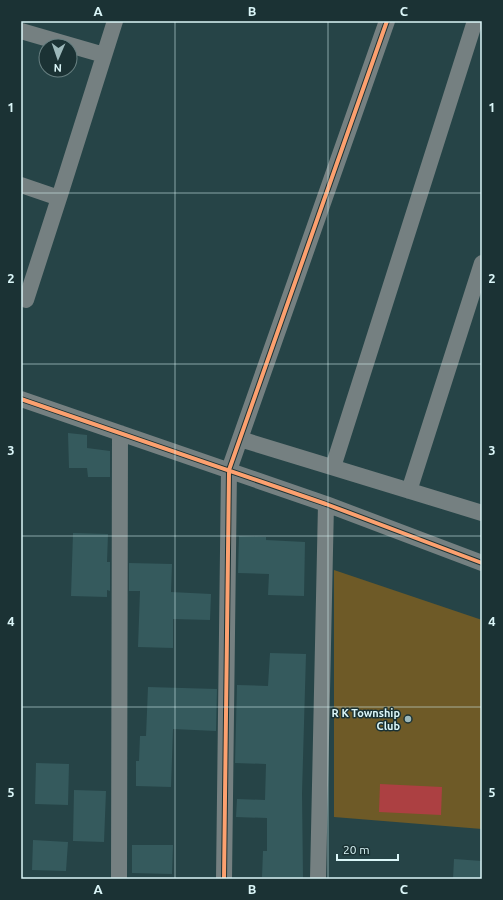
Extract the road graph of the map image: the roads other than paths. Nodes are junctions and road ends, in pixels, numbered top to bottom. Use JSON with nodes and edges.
{"nodes":[{"id":1,"x":115,"y":21,"type":"edge"},
{"id":2,"x":387,"y":21,"type":"edge"},
{"id":3,"x":474,"y":21,"type":"edge"},
{"id":4,"x":21,"y":31,"type":"edge"},
{"id":5,"x":104,"y":55,"type":"junction"},
{"id":6,"x":21,"y":185,"type":"edge"},
{"id":7,"x":59,"y":198,"type":"junction"},
{"id":8,"x":482,"y":263,"type":"edge"},
{"id":9,"x":26,"y":300,"type":"dead end"},
{"id":10,"x":21,"y":399,"type":"edge"},
{"id":11,"x":120,"y":433,"type":"junction"},
{"id":12,"x":240,"y":440,"type":"junction"},
{"id":13,"x":333,"y":468,"type":"junction"},
{"id":14,"x":229,"y":470,"type":"junction"},
{"id":15,"x":409,"y":491,"type":"junction"},
{"id":16,"x":326,"y":504,"type":"junction"},
{"id":17,"x":482,"y":513,"type":"edge"},
{"id":18,"x":482,"y":563,"type":"edge"},
{"id":19,"x":120,"y":879,"type":"edge"},
{"id":20,"x":224,"y":879,"type":"edge"},
{"id":21,"x":318,"y":879,"type":"edge"}],
"edges":[{"from":1,"to":5,"type":"street"},
{"from":2,"to":12,"type":"street"},
{"from":3,"to":13,"type":"street"},
{"from":4,"to":5,"type":"street"},
{"from":5,"to":7,"type":"street"},
{"from":6,"to":7,"type":"street"},
{"from":7,"to":9,"type":"street"},
{"from":8,"to":15,"type":"street"},
{"from":10,"to":11,"type":"street"},
{"from":11,"to":14,"type":"street"},
{"from":11,"to":19,"type":"street"},
{"from":12,"to":13,"type":"street"},
{"from":12,"to":14,"type":"street"},
{"from":13,"to":15,"type":"street"},
{"from":14,"to":16,"type":"street"},
{"from":14,"to":20,"type":"street"},
{"from":15,"to":17,"type":"street"},
{"from":16,"to":18,"type":"street"},
{"from":16,"to":21,"type":"street"}]}
